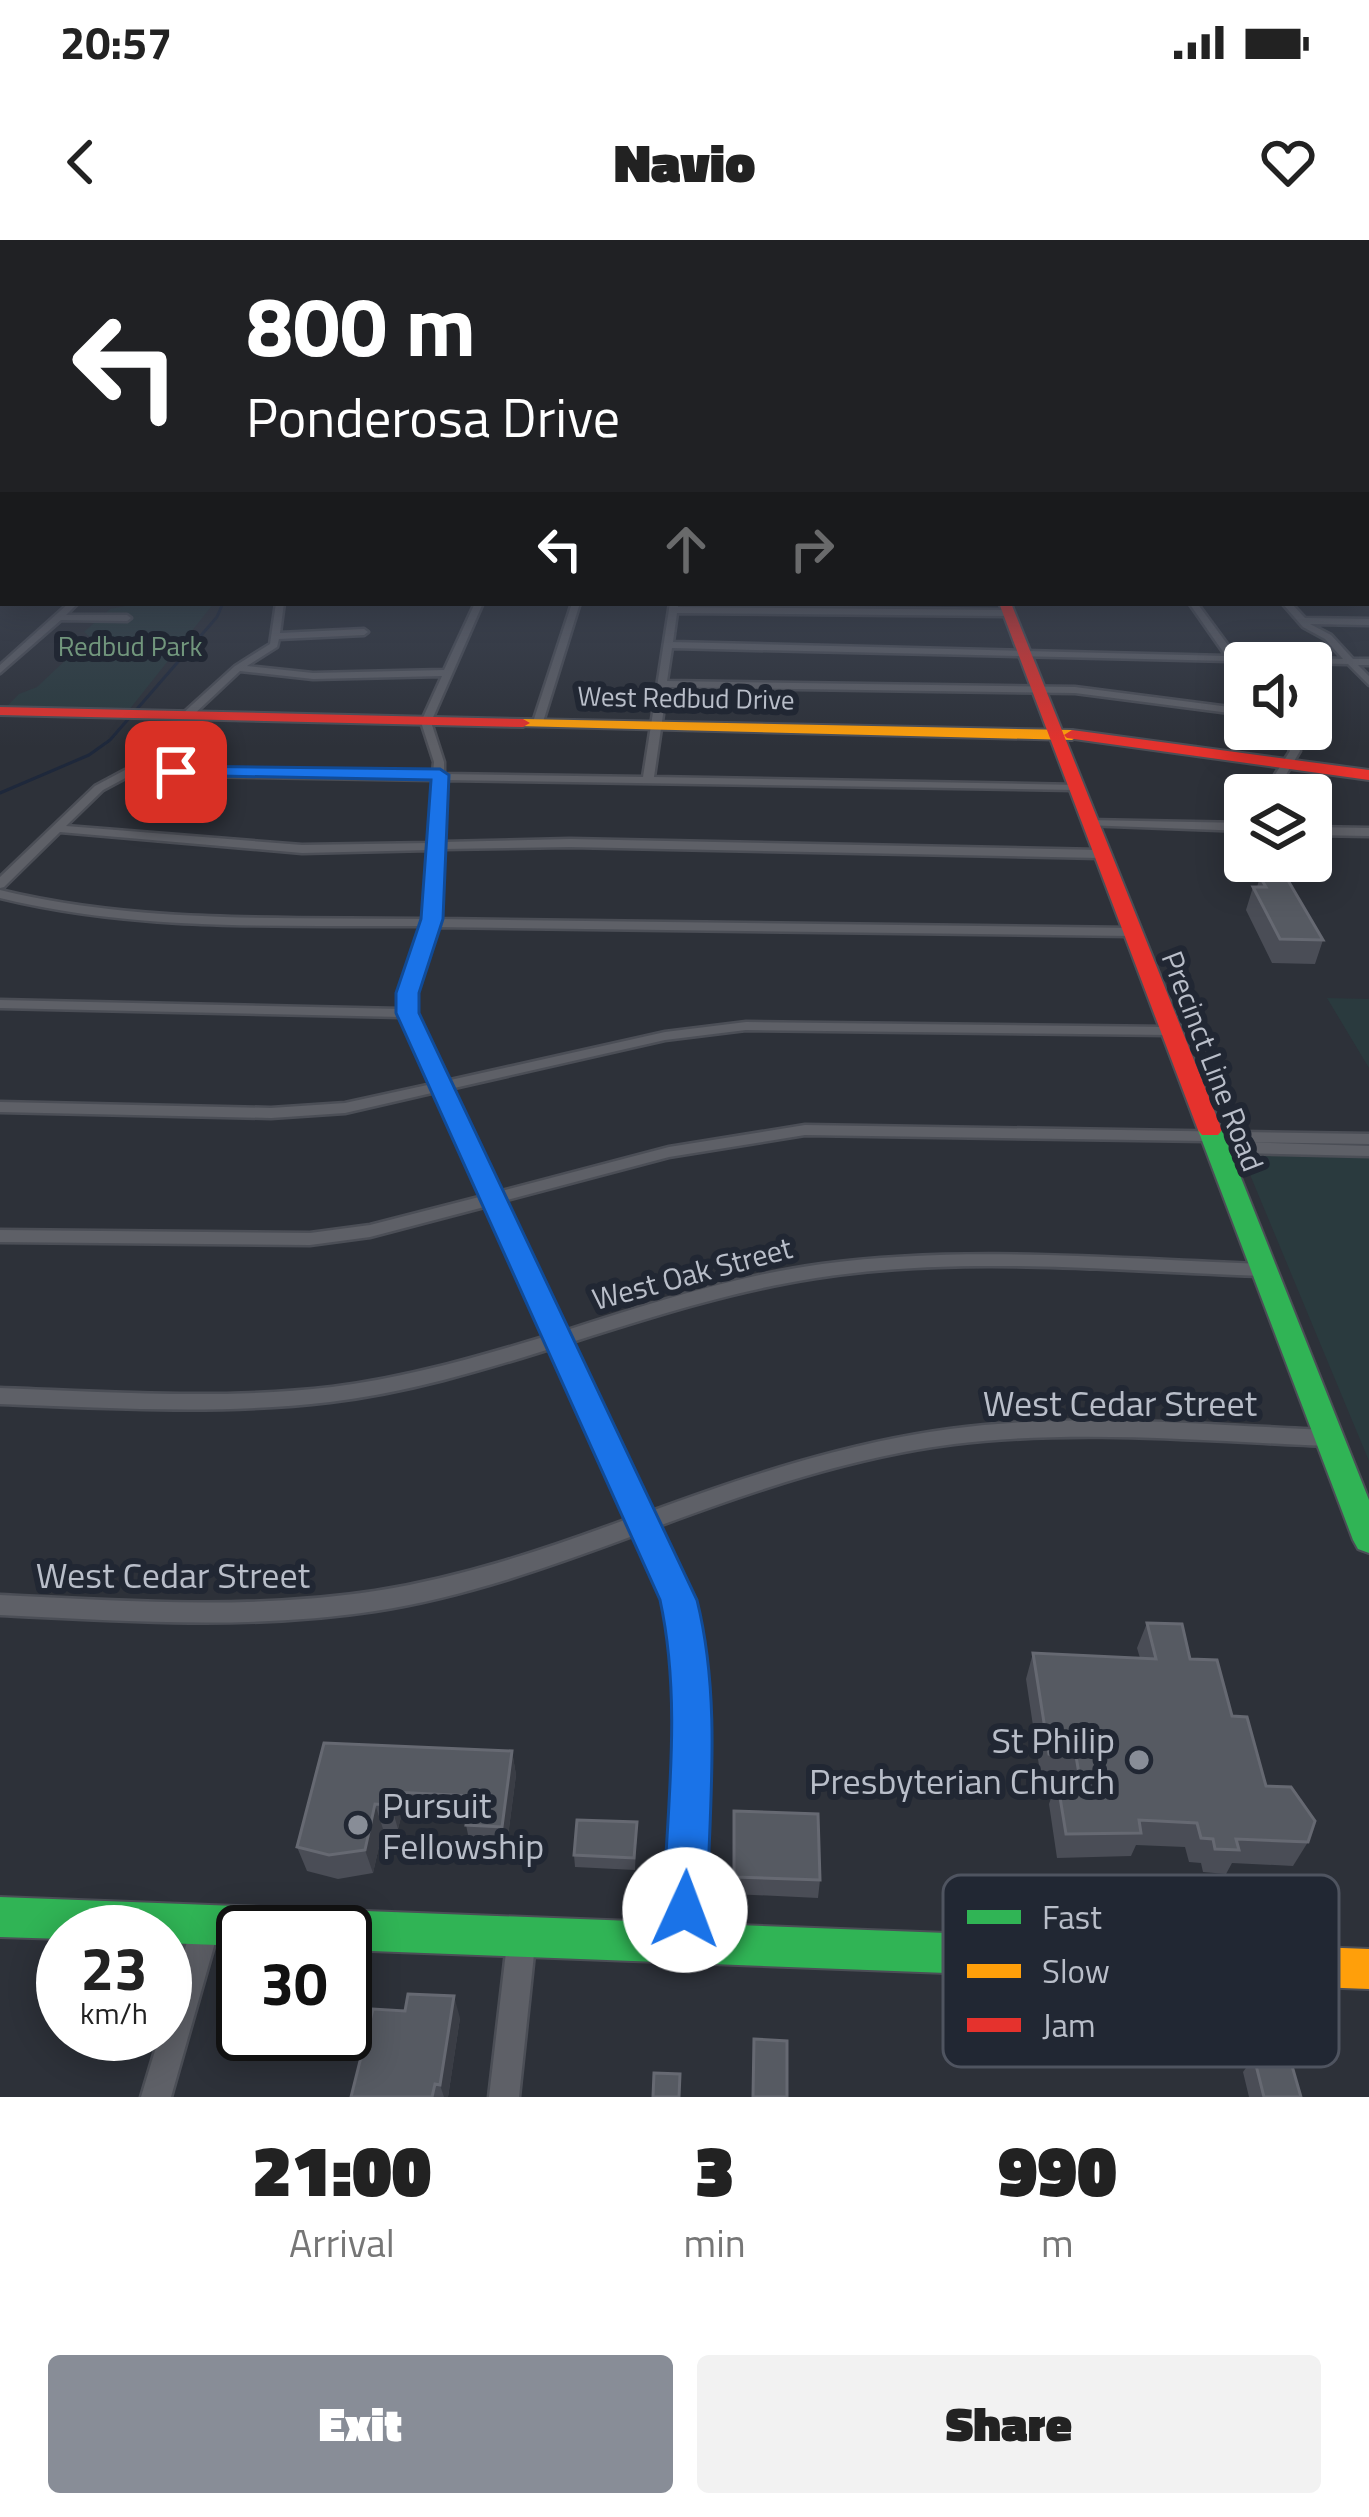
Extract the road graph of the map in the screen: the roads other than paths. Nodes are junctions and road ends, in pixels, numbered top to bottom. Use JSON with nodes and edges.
{"nodes":[{"id":1,"x":71,"y":606,"type":"edge"},
{"id":2,"x":280,"y":606,"type":"edge"},
{"id":3,"x":478,"y":606,"type":"edge"},
{"id":4,"x":575,"y":606,"type":"edge"},
{"id":5,"x":674,"y":606,"type":"edge"},
{"id":6,"x":1195,"y":606,"type":"edge"},
{"id":7,"x":1288,"y":606,"type":"edge"},
{"id":8,"x":1006,"y":608,"type":"edge"},
{"id":9,"x":58,"y":617,"type":"junction"},
{"id":10,"x":127,"y":618,"type":"dead end"},
{"id":11,"x":1301,"y":622,"type":"junction"},
{"id":12,"x":1369,"y":622,"type":"edge"},
{"id":13,"x":364,"y":632,"type":"dead end"},
{"id":14,"x":278,"y":636,"type":"junction"},
{"id":15,"x":667,"y":645,"type":"junction"},
{"id":16,"x":1224,"y":647,"type":"edge"},
{"id":17,"x":1023,"y":650,"type":"junction"},
{"id":18,"x":1224,"y":660,"type":"edge"},
{"id":19,"x":1332,"y":662,"type":"edge"},
{"id":20,"x":1352,"y":662,"type":"junction"},
{"id":21,"x":1369,"y":662,"type":"edge"},
{"id":22,"x":238,"y":668,"type":"junction"},
{"id":23,"x":0,"y":670,"type":"edge"},
{"id":24,"x":446,"y":673,"type":"junction"},
{"id":25,"x":1369,"y":682,"type":"edge"},
{"id":26,"x":661,"y":684,"type":"junction"},
{"id":27,"x":1040,"y":689,"type":"junction"},
{"id":28,"x":1224,"y":710,"type":"edge"},
{"id":29,"x":0,"y":712,"type":"edge"},
{"id":30,"x":186,"y":716,"type":"junction"},
{"id":31,"x":426,"y":722,"type":"junction"},
{"id":32,"x":538,"y":722,"type":"junction"},
{"id":33,"x":655,"y":728,"type":"junction"},
{"id":34,"x":1056,"y":734,"type":"junction"},
{"id":35,"x":1293,"y":750,"type":"edge"},
{"id":36,"x":1289,"y":765,"type":"junction"},
{"id":37,"x":1283,"y":774,"type":"edge"},
{"id":38,"x":440,"y":775,"type":"junction"},
{"id":39,"x":1369,"y":775,"type":"edge"},
{"id":40,"x":648,"y":779,"type":"junction"},
{"id":41,"x":1076,"y":787,"type":"junction"},
{"id":42,"x":1088,"y":824,"type":"junction"},
{"id":43,"x":1224,"y":827,"type":"edge"},
{"id":44,"x":60,"y":829,"type":"junction"},
{"id":45,"x":1332,"y":831,"type":"edge"},
{"id":46,"x":1369,"y":832,"type":"edge"},
{"id":47,"x":437,"y":844,"type":"junction"},
{"id":48,"x":1100,"y":854,"type":"junction"},
{"id":49,"x":0,"y":884,"type":"edge"},
{"id":50,"x":0,"y":894,"type":"edge"},
{"id":51,"x":432,"y":919,"type":"junction"},
{"id":52,"x":1131,"y":932,"type":"junction"},
{"id":53,"x":0,"y":1004,"type":"edge"},
{"id":54,"x":410,"y":1023,"type":"junction"},
{"id":55,"x":1169,"y":1031,"type":"junction"},
{"id":56,"x":437,"y":1087,"type":"junction"},
{"id":57,"x":0,"y":1107,"type":"edge"},
{"id":58,"x":1212,"y":1139,"type":"junction"},
{"id":59,"x":1369,"y":1139,"type":"edge"},
{"id":60,"x":1369,"y":1151,"type":"edge"},
{"id":61,"x":492,"y":1198,"type":"junction"},
{"id":62,"x":0,"y":1236,"type":"edge"},
{"id":63,"x":1263,"y":1270,"type":"junction"},
{"id":64,"x":560,"y":1340,"type":"junction"},
{"id":65,"x":0,"y":1396,"type":"edge"},
{"id":66,"x":1328,"y":1438,"type":"junction"},
{"id":67,"x":646,"y":1525,"type":"junction"},
{"id":68,"x":1369,"y":1540,"type":"edge"},
{"id":69,"x":0,"y":1605,"type":"edge"},
{"id":70,"x":0,"y":1917,"type":"edge"},
{"id":71,"x":206,"y":1924,"type":"junction"},
{"id":72,"x":522,"y":1934,"type":"junction"},
{"id":73,"x":684,"y":1941,"type":"junction"},
{"id":74,"x":943,"y":1952,"type":"edge"},
{"id":75,"x":1339,"y":1968,"type":"edge"},
{"id":76,"x":1369,"y":1969,"type":"edge"},
{"id":77,"x":156,"y":2097,"type":"edge"},
{"id":78,"x":504,"y":2097,"type":"edge"}],
"edges":[{"from":1,"to":9,"type":"street"},
{"from":2,"to":14,"type":"street"},
{"from":3,"to":24,"type":"street"},
{"from":4,"to":32,"type":"street"},
{"from":5,"to":8,"type":"street"},
{"from":5,"to":15,"type":"street"},
{"from":6,"to":16,"type":"street"},
{"from":7,"to":11,"type":"street"},
{"from":8,"to":17,"type":"main road","name":"Precinct Line Road"},
{"from":9,"to":10,"type":"street"},
{"from":9,"to":23,"type":"street"},
{"from":11,"to":12,"type":"street"},
{"from":11,"to":20,"type":"street"},
{"from":13,"to":14,"type":"street"},
{"from":14,"to":22,"type":"street"},
{"from":15,"to":17,"type":"street"},
{"from":15,"to":26,"type":"street"},
{"from":17,"to":18,"type":"street"},
{"from":17,"to":27,"type":"main road","name":"Precinct Line Road"},
{"from":19,"to":20,"type":"street"},
{"from":20,"to":21,"type":"street"},
{"from":20,"to":25,"type":"street"},
{"from":22,"to":24,"type":"street"},
{"from":22,"to":30,"type":"street"},
{"from":24,"to":31,"type":"street"},
{"from":26,"to":27,"type":"street"},
{"from":26,"to":33,"type":"street"},
{"from":27,"to":28,"type":"street"},
{"from":27,"to":34,"type":"main road","name":"Precinct Line Road"},
{"from":29,"to":30,"type":"main road","name":"West Redbud Drive"},
{"from":30,"to":31,"type":"main road","name":"West Redbud Drive"},
{"from":31,"to":32,"type":"main road","name":"West Redbud Drive"},
{"from":31,"to":38,"type":"street"},
{"from":32,"to":33,"type":"main road","name":"West Redbud Drive"},
{"from":33,"to":34,"type":"main road","name":"West Redbud Drive"},
{"from":33,"to":40,"type":"street"},
{"from":34,"to":36,"type":"main road","name":"West Redbud Drive"},
{"from":34,"to":41,"type":"main road","name":"Precinct Line Road"},
{"from":35,"to":36,"type":"street"},
{"from":36,"to":37,"type":"street"},
{"from":36,"to":39,"type":"main road","name":"West Redbud Drive"},
{"from":38,"to":40,"type":"street"},
{"from":38,"to":44,"type":"street"},
{"from":38,"to":47,"type":"street"},
{"from":40,"to":41,"type":"street"},
{"from":41,"to":42,"type":"main road","name":"Precinct Line Road"},
{"from":42,"to":43,"type":"street"},
{"from":42,"to":48,"type":"main road","name":"Precinct Line Road"},
{"from":44,"to":47,"type":"street"},
{"from":44,"to":49,"type":"street"},
{"from":45,"to":46,"type":"street"},
{"from":47,"to":48,"type":"street"},
{"from":47,"to":51,"type":"street"},
{"from":48,"to":52,"type":"main road","name":"Precinct Line Road"},
{"from":50,"to":51,"type":"street"},
{"from":51,"to":52,"type":"street"},
{"from":51,"to":54,"type":"street"},
{"from":52,"to":55,"type":"main road","name":"Precinct Line Road"},
{"from":53,"to":54,"type":"street"},
{"from":54,"to":56,"type":"street"},
{"from":55,"to":56,"type":"street"},
{"from":55,"to":58,"type":"main road","name":"Precinct Line Road"},
{"from":56,"to":57,"type":"street"},
{"from":56,"to":61,"type":"street"},
{"from":58,"to":59,"type":"street"},
{"from":58,"to":60,"type":"street"},
{"from":58,"to":61,"type":"street"},
{"from":58,"to":63,"type":"main road","name":"Precinct Line Road"},
{"from":61,"to":62,"type":"street"},
{"from":61,"to":64,"type":"street"},
{"from":63,"to":64,"type":"street","name":"West Oak Street"},
{"from":63,"to":66,"type":"main road","name":"Precinct Line Road"},
{"from":64,"to":65,"type":"street","name":"West Oak Street"},
{"from":64,"to":67,"type":"street"},
{"from":66,"to":67,"type":"street","name":"West Cedar Street"},
{"from":66,"to":68,"type":"main road","name":"Precinct Line Road"},
{"from":67,"to":69,"type":"street","name":"West Cedar Street"},
{"from":67,"to":73,"type":"street"},
{"from":70,"to":71,"type":"main road"},
{"from":71,"to":72,"type":"main road"},
{"from":71,"to":77,"type":"street"},
{"from":72,"to":73,"type":"main road"},
{"from":72,"to":78,"type":"street"},
{"from":73,"to":74,"type":"main road"},
{"from":75,"to":76,"type":"main road"}]}
